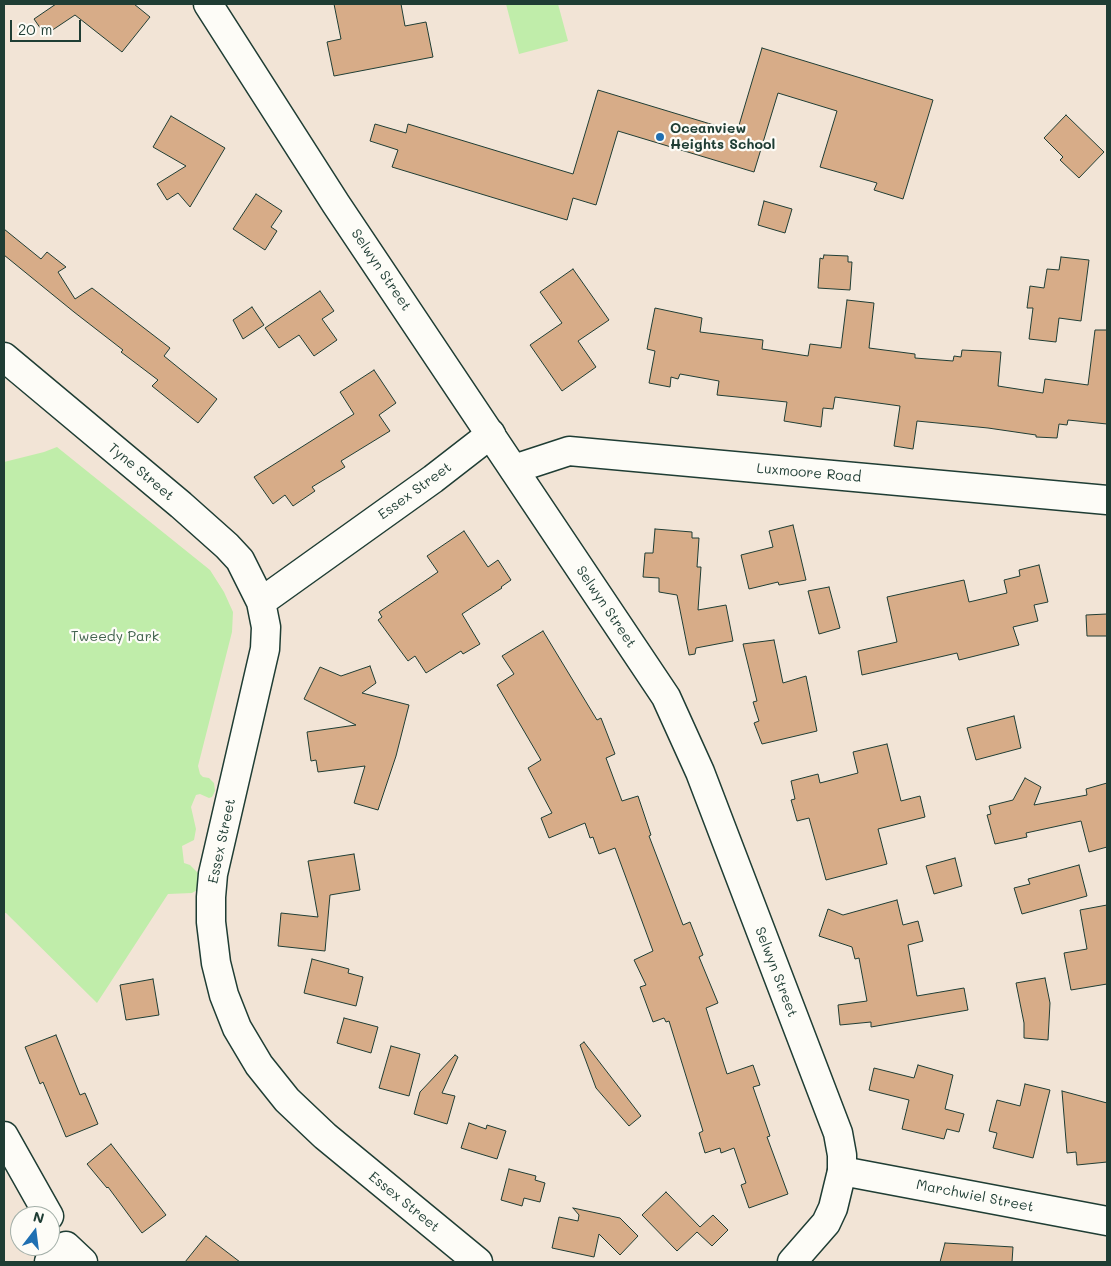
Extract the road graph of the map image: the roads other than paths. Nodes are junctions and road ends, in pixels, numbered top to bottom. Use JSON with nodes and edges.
{"nodes":[{"id":1,"x":208,"y":4,"type":"edge"},
{"id":2,"x":4,"y":357,"type":"edge"},
{"id":3,"x":491,"y":434,"type":"junction"},
{"id":4,"x":514,"y":469,"type":"junction"},
{"id":5,"x":1107,"y":500,"type":"edge"},
{"id":6,"x":261,"y":602,"type":"junction"},
{"id":7,"x":4,"y":1136,"type":"edge"},
{"id":8,"x":842,"y":1171,"type":"junction"},
{"id":9,"x":44,"y":1206,"type":"edge"},
{"id":10,"x":1107,"y":1221,"type":"edge"},
{"id":11,"x":60,"y":1242,"type":"edge"},
{"id":12,"x":66,"y":1257,"type":"edge"},
{"id":13,"x":478,"y":1262,"type":"edge"},
{"id":14,"x":792,"y":1262,"type":"edge"}],
"edges":[{"from":1,"to":3,"type":"street","name":"Selwyn Street"},
{"from":2,"to":6,"type":"street","name":"Tyne Street"},
{"from":3,"to":4,"type":"street","name":"Selwyn Street"},
{"from":3,"to":6,"type":"street","name":"Essex Street"},
{"from":4,"to":5,"type":"street","name":"Luxmoore Road"},
{"from":4,"to":8,"type":"street","name":"Selwyn Street"},
{"from":6,"to":13,"type":"street","name":"Essex Street"},
{"from":7,"to":9,"type":"street"},
{"from":8,"to":10,"type":"street","name":"Marchwiel Street"},
{"from":8,"to":14,"type":"street","name":"Selwyn Street"},
{"from":11,"to":12,"type":"street"}]}
